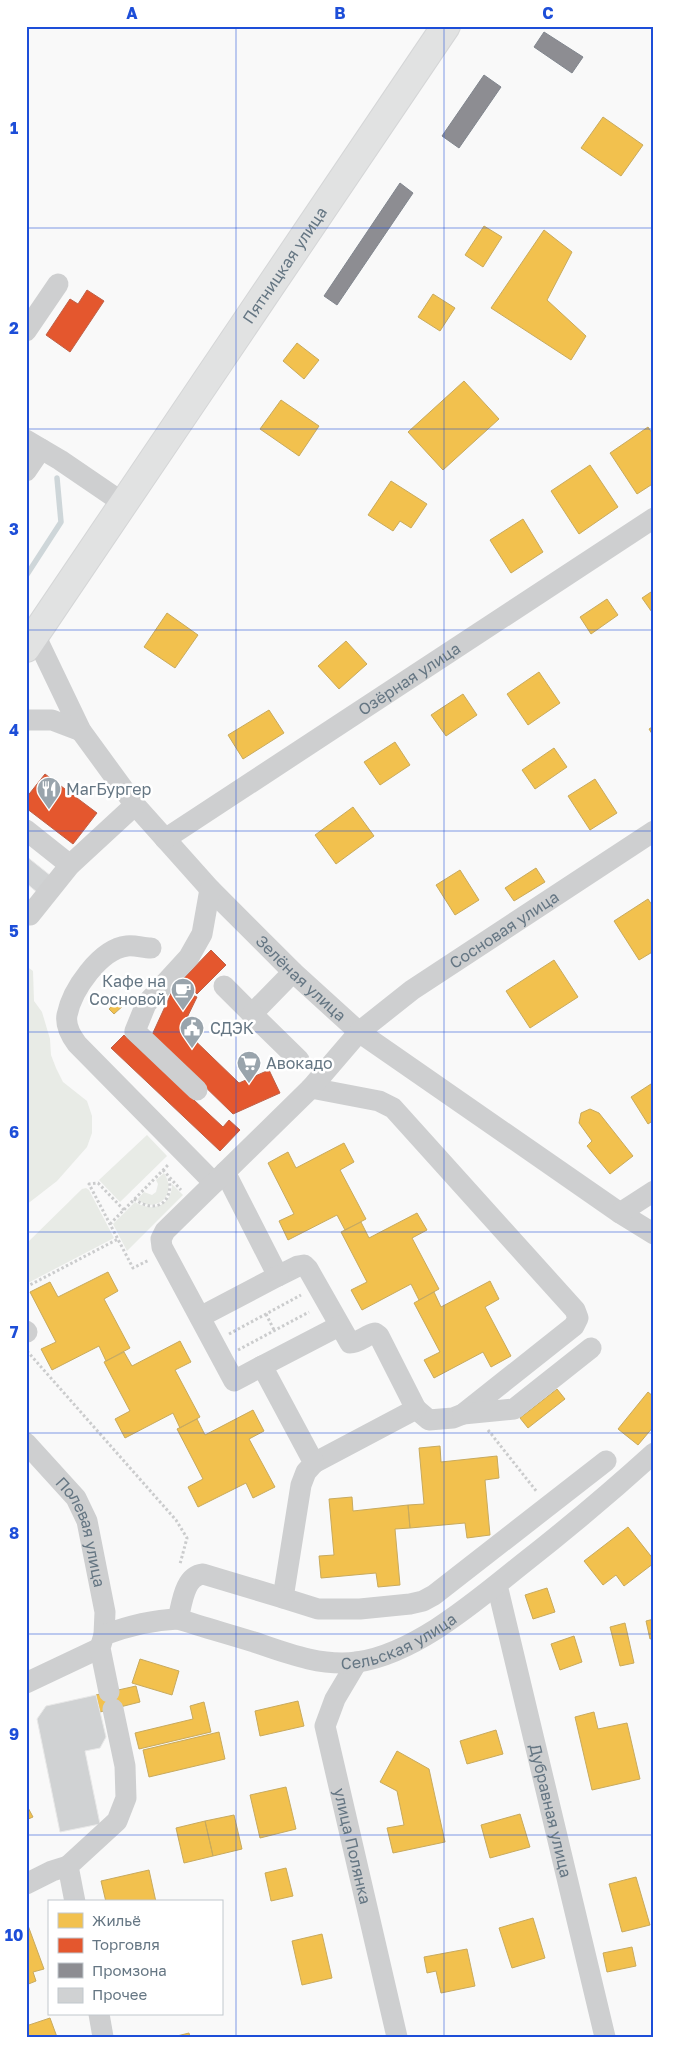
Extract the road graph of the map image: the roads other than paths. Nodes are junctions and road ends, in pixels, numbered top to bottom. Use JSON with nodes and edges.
{"nodes":[{"id":1,"x":446,"y":26,"type":"edge"},
{"id":2,"x":58,"y":284,"type":"dead end"},
{"id":3,"x":26,"y":331,"type":"edge"},
{"id":4,"x":34,"y":444,"type":"edge"},
{"id":5,"x":26,"y":470,"type":"edge"},
{"id":6,"x":123,"y":503,"type":"junction"},
{"id":7,"x":654,"y":518,"type":"edge"},
{"id":8,"x":30,"y":642,"type":"edge"},
{"id":9,"x":26,"y":720,"type":"edge"},
{"id":10,"x":81,"y":731,"type":"junction"},
{"id":11,"x":135,"y":805,"type":"junction"},
{"id":12,"x":26,"y":830,"type":"edge"},
{"id":13,"x":654,"y":831,"type":"edge"},
{"id":14,"x":165,"y":839,"type":"junction"},
{"id":15,"x":70,"y":865,"type":"junction"},
{"id":16,"x":210,"y":890,"type":"junction"},
{"id":17,"x":26,"y":914,"type":"edge"},
{"id":18,"x":151,"y":948,"type":"dead end"},
{"id":19,"x":293,"y":972,"type":"junction"},
{"id":20,"x":224,"y":986,"type":"dead end"},
{"id":21,"x":252,"y":1014,"type":"junction"},
{"id":22,"x":358,"y":1032,"type":"junction"},
{"id":23,"x":299,"y":1060,"type":"dead end"},
{"id":24,"x":310,"y":1088,"type":"junction"},
{"id":25,"x":197,"y":1090,"type":"dead end"},
{"id":26,"x":219,"y":1178,"type":"junction"},
{"id":27,"x":654,"y":1191,"type":"edge"},
{"id":28,"x":620,"y":1213,"type":"junction"},
{"id":29,"x":654,"y":1234,"type":"edge"},
{"id":30,"x":278,"y":1276,"type":"junction"},
{"id":31,"x":200,"y":1318,"type":"junction"},
{"id":32,"x":339,"y":1326,"type":"junction"},
{"id":33,"x":574,"y":1326,"type":"junction"},
{"id":34,"x":262,"y":1366,"type":"junction"},
{"id":35,"x":416,"y":1410,"type":"junction"},
{"id":36,"x":469,"y":1414,"type":"junction"},
{"id":37,"x":26,"y":1442,"type":"edge"},
{"id":38,"x":654,"y":1453,"type":"edge"},
{"id":39,"x":606,"y":1461,"type":"dead end"},
{"id":40,"x":314,"y":1463,"type":"junction"},
{"id":41,"x":497,"y":1584,"type":"junction"},
{"id":42,"x":283,"y":1598,"type":"junction"},
{"id":43,"x":178,"y":1619,"type":"junction"},
{"id":44,"x":102,"y":1642,"type":"junction"},
{"id":45,"x":357,"y":1662,"type":"junction"},
{"id":46,"x":26,"y":1683,"type":"edge"},
{"id":47,"x":68,"y":1866,"type":"junction"},
{"id":48,"x":26,"y":1884,"type":"edge"},
{"id":49,"x":75,"y":1900,"type":"edge"},
{"id":50,"x":99,"y":2016,"type":"edge"},
{"id":51,"x":103,"y":2037,"type":"edge"},
{"id":52,"x":397,"y":2037,"type":"edge"},
{"id":53,"x":604,"y":2037,"type":"edge"}],
"edges":[{"from":1,"to":6,"type":"main road","name":"Пятницкая улица"},
{"from":2,"to":3,"type":"street"},
{"from":4,"to":5,"type":"street"},
{"from":4,"to":6,"type":"street"},
{"from":6,"to":8,"type":"main road","name":"Пятницкая улица"},
{"from":7,"to":14,"type":"street","name":"Озёрная улица"},
{"from":8,"to":10,"type":"street","name":"Зелёная улица"},
{"from":9,"to":10,"type":"street"},
{"from":10,"to":11,"type":"street","name":"Зелёная улица"},
{"from":11,"to":14,"type":"street","name":"Зелёная улица"},
{"from":11,"to":15,"type":"street"},
{"from":12,"to":15,"type":"street"},
{"from":13,"to":22,"type":"street","name":"Сосновая улица"},
{"from":14,"to":16,"type":"street","name":"Зелёная улица"},
{"from":15,"to":17,"type":"street"},
{"from":16,"to":19,"type":"street","name":"Зелёная улица"},
{"from":16,"to":25,"type":"street"},
{"from":18,"to":26,"type":"street"},
{"from":19,"to":21,"type":"street"},
{"from":19,"to":22,"type":"street","name":"Зелёная улица"},
{"from":20,"to":21,"type":"street"},
{"from":21,"to":23,"type":"street"},
{"from":22,"to":24,"type":"street","name":"Сосновая улица"},
{"from":22,"to":28,"type":"street","name":"Зелёная улица"},
{"from":24,"to":26,"type":"street","name":"Сосновая улица"},
{"from":24,"to":33,"type":"street"},
{"from":26,"to":30,"type":"street"},
{"from":26,"to":31,"type":"street","name":"Сосновая улица"},
{"from":27,"to":28,"type":"street"},
{"from":28,"to":29,"type":"street","name":"Зелёная улица"},
{"from":30,"to":31,"type":"street"},
{"from":30,"to":32,"type":"street"},
{"from":31,"to":34,"type":"street"},
{"from":32,"to":34,"type":"street"},
{"from":32,"to":35,"type":"street"},
{"from":33,"to":36,"type":"street"},
{"from":33,"to":36,"type":"street"},
{"from":34,"to":40,"type":"street"},
{"from":35,"to":36,"type":"street"},
{"from":35,"to":40,"type":"street"},
{"from":37,"to":44,"type":"street","name":"Полевая улица"},
{"from":38,"to":41,"type":"street","name":"Сельская улица"},
{"from":39,"to":42,"type":"street"},
{"from":40,"to":42,"type":"street"},
{"from":41,"to":45,"type":"street","name":"Сельская улица"},
{"from":41,"to":53,"type":"street","name":"Дубравная улица"},
{"from":42,"to":43,"type":"street"},
{"from":43,"to":44,"type":"street","name":"Сельская улица"},
{"from":43,"to":45,"type":"street","name":"Сельская улица"},
{"from":44,"to":46,"type":"street"},
{"from":44,"to":47,"type":"street","name":"Полевая улица"},
{"from":45,"to":52,"type":"street","name":"улица Полянка"},
{"from":47,"to":48,"type":"street"},
{"from":47,"to":49,"type":"street"},
{"from":50,"to":51,"type":"street"}]}
